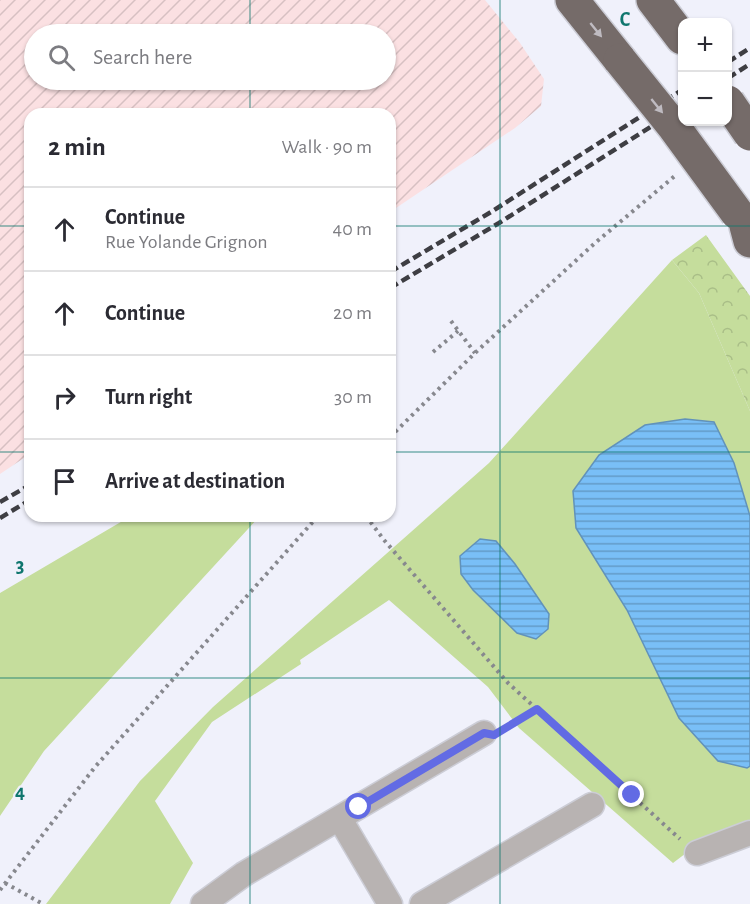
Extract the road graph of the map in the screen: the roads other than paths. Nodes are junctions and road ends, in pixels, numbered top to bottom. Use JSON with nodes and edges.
{"nodes":[{"id":1,"x":572,"y":0,"type":"edge"},
{"id":2,"x":732,"y":108,"type":"edge"},
{"id":3,"x":750,"y":134,"type":"edge"},
{"id":4,"x":746,"y":228,"type":"edge"},
{"id":5,"x":484,"y":733,"type":"road end"},
{"id":6,"x":592,"y":805,"type":"dead end"},
{"id":7,"x":340,"y":819,"type":"junction"},
{"id":8,"x":750,"y":833,"type":"edge"},
{"id":9,"x":697,"y":853,"type":"road end"},
{"id":10,"x":203,"y":904,"type":"edge"},
{"id":11,"x":390,"y":904,"type":"edge"},
{"id":12,"x":422,"y":904,"type":"edge"}],
"edges":[{"from":1,"to":4,"type":"highway","one_way":true,"bridge":true},
{"from":2,"to":3,"type":"highway","bridge":true},
{"from":5,"to":7,"type":"street"},
{"from":6,"to":12,"type":"street"},
{"from":7,"to":10,"type":"street"},
{"from":7,"to":11,"type":"street"},
{"from":8,"to":9,"type":"street"}]}
